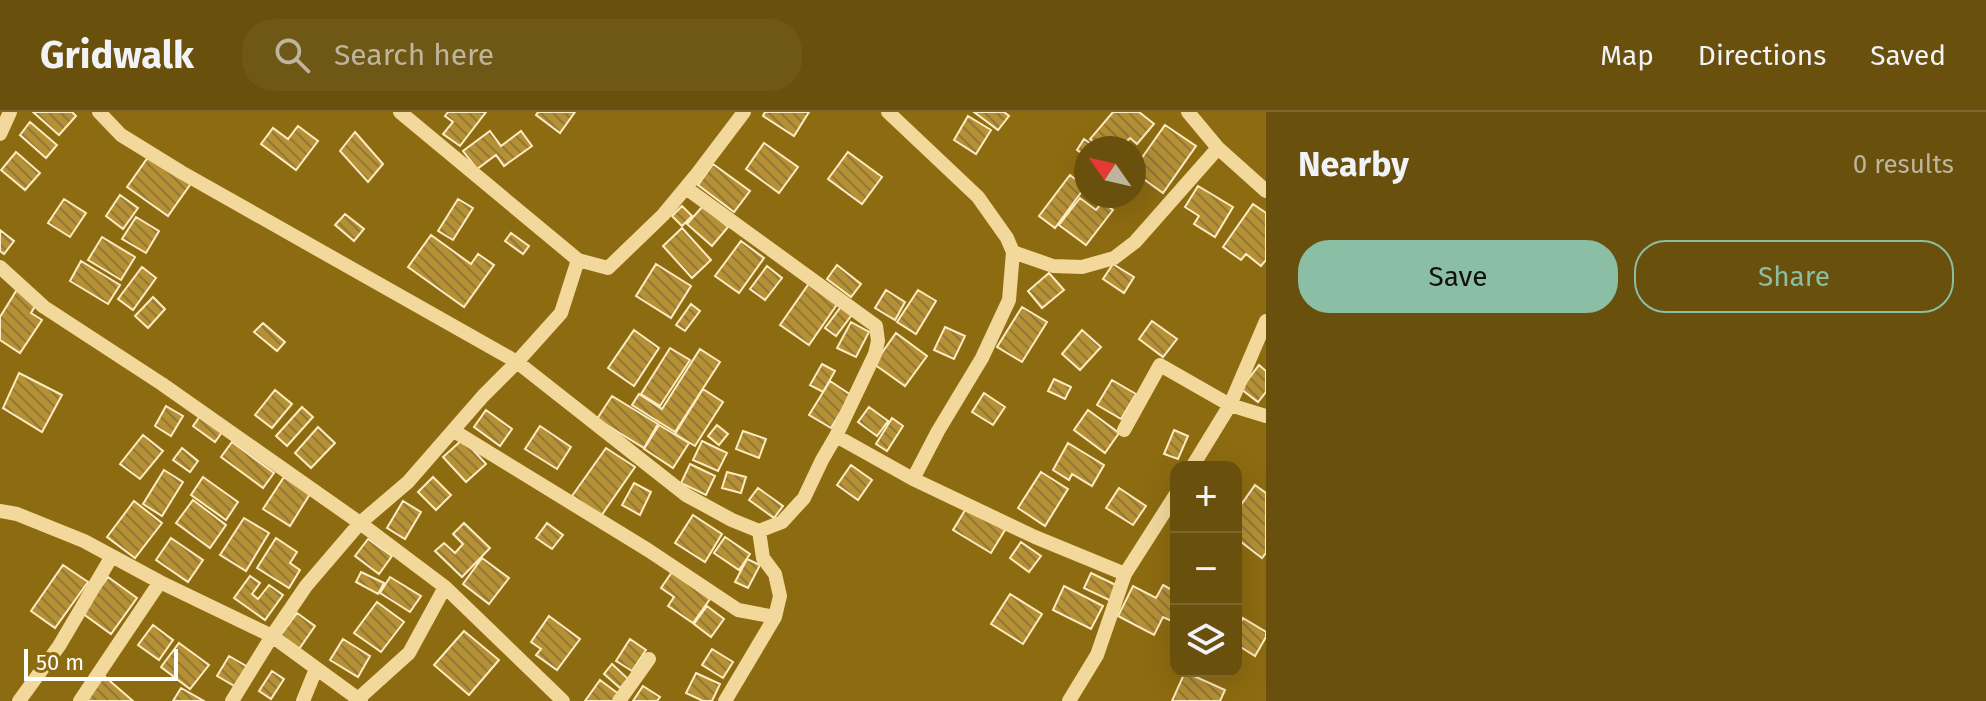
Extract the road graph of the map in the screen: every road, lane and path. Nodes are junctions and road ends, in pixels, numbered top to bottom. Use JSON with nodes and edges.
{"nodes":[{"id":1,"x":10,"y":112,"type":"edge"},
{"id":2,"x":99,"y":112,"type":"edge"},
{"id":3,"x":400,"y":112,"type":"edge"},
{"id":4,"x":744,"y":112,"type":"edge"},
{"id":5,"x":888,"y":112,"type":"edge"},
{"id":6,"x":1188,"y":112,"type":"edge"},
{"id":7,"x":0,"y":134,"type":"edge"},
{"id":8,"x":1218,"y":148,"type":"junction"},
{"id":9,"x":686,"y":188,"type":"junction"},
{"id":10,"x":1266,"y":191,"type":"edge"},
{"id":11,"x":1013,"y":252,"type":"junction"},
{"id":12,"x":578,"y":260,"type":"junction"},
{"id":13,"x":0,"y":267,"type":"edge"},
{"id":14,"x":1266,"y":321,"type":"edge"},
{"id":15,"x":517,"y":362,"type":"junction"},
{"id":16,"x":1230,"y":405,"type":"junction"},
{"id":17,"x":1266,"y":416,"type":"edge"},
{"id":18,"x":1124,"y":430,"type":"dead end"},
{"id":19,"x":454,"y":431,"type":"junction"},
{"id":20,"x":836,"y":436,"type":"junction"},
{"id":21,"x":1196,"y":461,"type":"edge"},
{"id":22,"x":913,"y":479,"type":"junction"},
{"id":23,"x":1170,"y":503,"type":"edge"},
{"id":24,"x":0,"y":511,"type":"edge"},
{"id":25,"x":360,"y":523,"type":"junction"},
{"id":26,"x":759,"y":531,"type":"junction"},
{"id":27,"x":112,"y":556,"type":"junction"},
{"id":28,"x":1125,"y":574,"type":"junction"},
{"id":29,"x":160,"y":582,"type":"junction"},
{"id":30,"x":445,"y":587,"type":"junction"},
{"id":31,"x":775,"y":617,"type":"junction"},
{"id":32,"x":272,"y":636,"type":"junction"},
{"id":33,"x":649,"y":659,"type":"dead end"},
{"id":34,"x":316,"y":669,"type":"junction"},
{"id":35,"x":360,"y":700,"type":"edge"},
{"id":36,"x":19,"y":701,"type":"edge"},
{"id":37,"x":80,"y":701,"type":"edge"},
{"id":38,"x":232,"y":701,"type":"edge"},
{"id":39,"x":303,"y":701,"type":"edge"},
{"id":40,"x":563,"y":701,"type":"edge"},
{"id":41,"x":619,"y":701,"type":"edge"},
{"id":42,"x":725,"y":701,"type":"edge"},
{"id":43,"x":1069,"y":701,"type":"edge"}],
"edges":[{"from":1,"to":7,"type":"street"},
{"from":2,"to":15,"type":"street"},
{"from":3,"to":12,"type":"street"},
{"from":4,"to":9,"type":"street"},
{"from":5,"to":11,"type":"street"},
{"from":6,"to":8,"type":"street"},
{"from":8,"to":10,"type":"street"},
{"from":8,"to":11,"type":"street"},
{"from":9,"to":12,"type":"street"},
{"from":9,"to":20,"type":"street"},
{"from":11,"to":22,"type":"street"},
{"from":12,"to":15,"type":"street"},
{"from":13,"to":25,"type":"street"},
{"from":14,"to":16,"type":"street"},
{"from":15,"to":19,"type":"street"},
{"from":15,"to":26,"type":"street"},
{"from":16,"to":17,"type":"street"},
{"from":16,"to":18,"type":"street"},
{"from":16,"to":21,"type":"street"},
{"from":19,"to":25,"type":"street"},
{"from":19,"to":31,"type":"street"},
{"from":20,"to":22,"type":"street"},
{"from":20,"to":26,"type":"street"},
{"from":22,"to":28,"type":"street"},
{"from":23,"to":28,"type":"street"},
{"from":24,"to":27,"type":"street"},
{"from":25,"to":30,"type":"street"},
{"from":25,"to":32,"type":"street"},
{"from":26,"to":31,"type":"street"},
{"from":27,"to":29,"type":"street"},
{"from":27,"to":36,"type":"street"},
{"from":28,"to":43,"type":"street"},
{"from":29,"to":32,"type":"street"},
{"from":29,"to":37,"type":"street"},
{"from":30,"to":35,"type":"street"},
{"from":30,"to":40,"type":"street"},
{"from":31,"to":42,"type":"street"},
{"from":32,"to":34,"type":"street"},
{"from":32,"to":38,"type":"street"},
{"from":33,"to":41,"type":"street"},
{"from":34,"to":35,"type":"street"},
{"from":34,"to":39,"type":"street"}]}
